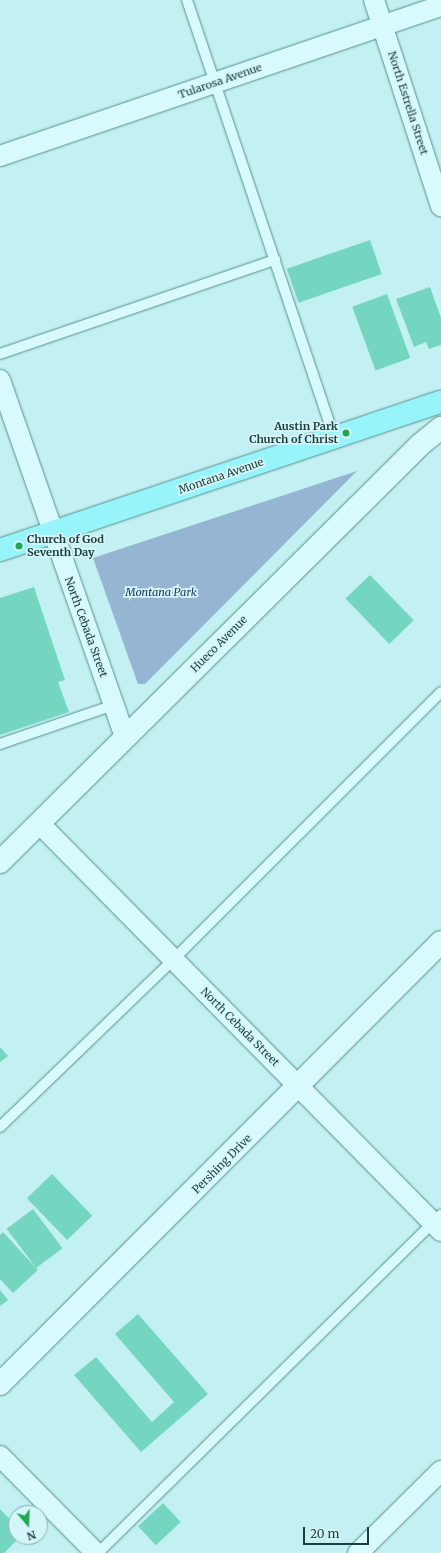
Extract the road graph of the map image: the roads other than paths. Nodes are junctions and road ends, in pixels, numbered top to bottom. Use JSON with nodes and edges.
{"nodes":[{"id":1,"x":187,"y":0,"type":"edge"},
{"id":2,"x":374,"y":0,"type":"edge"},
{"id":3,"x":441,"y":6,"type":"edge"},
{"id":4,"x":383,"y":26,"type":"junction"},
{"id":5,"x":214,"y":83,"type":"junction"},
{"id":6,"x":0,"y":156,"type":"edge"},
{"id":7,"x":441,"y":206,"type":"edge"},
{"id":8,"x":275,"y":260,"type":"junction"},
{"id":9,"x":0,"y":354,"type":"edge"},
{"id":10,"x":0,"y":380,"type":"edge"},
{"id":11,"x":441,"y":402,"type":"edge"},
{"id":12,"x":441,"y":428,"type":"edge"},
{"id":13,"x":334,"y":438,"type":"junction"},
{"id":14,"x":52,"y":533,"type":"junction"},
{"id":15,"x":0,"y":550,"type":"edge"},
{"id":16,"x":441,"y":692,"type":"edge"},
{"id":17,"x":114,"y":705,"type":"junction"},
{"id":18,"x":125,"y":738,"type":"junction"},
{"id":19,"x":0,"y":744,"type":"edge"},
{"id":20,"x":39,"y":823,"type":"junction"},
{"id":21,"x":0,"y":862,"type":"edge"},
{"id":22,"x":441,"y":942,"type":"edge"},
{"id":23,"x":173,"y":960,"type":"junction"},
{"id":24,"x":299,"y":1087,"type":"junction"},
{"id":25,"x":0,"y":1127,"type":"edge"},
{"id":26,"x":438,"y":1223,"type":"edge"},
{"id":27,"x":0,"y":1384,"type":"edge"},
{"id":28,"x":0,"y":1456,"type":"edge"},
{"id":29,"x":441,"y":1471,"type":"edge"},
{"id":30,"x":97,"y":1553,"type":"edge"},
{"id":31,"x":358,"y":1553,"type":"edge"}],
"edges":[{"from":1,"to":5,"type":"lane"},
{"from":2,"to":4,"type":"street","name":"North Estrella Street"},
{"from":3,"to":4,"type":"street","name":"Tularosa Avenue"},
{"from":4,"to":5,"type":"street","name":"Tularosa Avenue"},
{"from":4,"to":7,"type":"street","name":"North Estrella Street"},
{"from":5,"to":6,"type":"street","name":"Tularosa Avenue"},
{"from":5,"to":8,"type":"lane"},
{"from":8,"to":9,"type":"lane"},
{"from":8,"to":13,"type":"lane"},
{"from":10,"to":14,"type":"street","name":"North Cebada Street"},
{"from":11,"to":13,"type":"main road","name":"Montana Avenue"},
{"from":12,"to":18,"type":"main road","name":"Hueco Avenue"},
{"from":13,"to":14,"type":"main road","name":"Montana Avenue"},
{"from":14,"to":15,"type":"main road","name":"Montana Avenue"},
{"from":14,"to":17,"type":"street","name":"North Cebada Street"},
{"from":16,"to":23,"type":"lane"},
{"from":17,"to":18,"type":"street","name":"North Cebada Street"},
{"from":17,"to":19,"type":"lane"},
{"from":18,"to":20,"type":"main road","name":"Hueco Avenue"},
{"from":20,"to":21,"type":"main road","name":"Hueco Avenue"},
{"from":20,"to":23,"type":"street","name":"North Cebada Street"},
{"from":22,"to":24,"type":"main road","name":"Pershing Drive"},
{"from":23,"to":24,"type":"street","name":"North Cebada Street"},
{"from":23,"to":25,"type":"lane"},
{"from":24,"to":26,"type":"street","name":"North Cebada Street"},
{"from":24,"to":27,"type":"main road","name":"Pershing Drive"},
{"from":26,"to":30,"type":"lane"},
{"from":28,"to":30,"type":"street"},
{"from":29,"to":31,"type":"street"}]}
